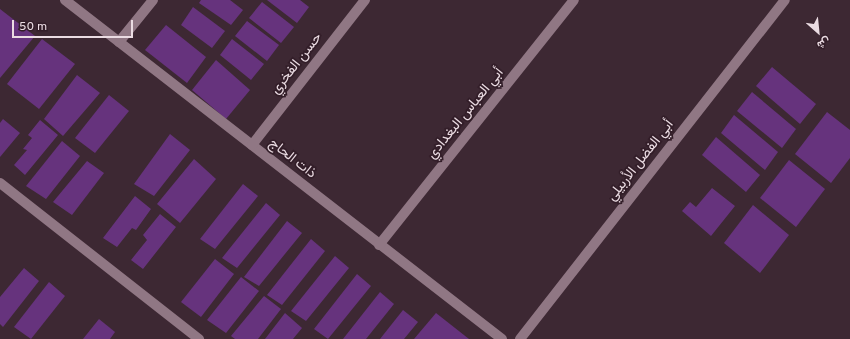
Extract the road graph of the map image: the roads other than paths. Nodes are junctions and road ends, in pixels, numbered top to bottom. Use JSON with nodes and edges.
{"nodes":[{"id":1,"x":65,"y":0,"type":"edge"},
{"id":2,"x":153,"y":0,"type":"edge"},
{"id":3,"x":365,"y":0,"type":"edge"},
{"id":4,"x":574,"y":0,"type":"edge"},
{"id":5,"x":785,"y":0,"type":"edge"},
{"id":6,"x":119,"y":42,"type":"junction"},
{"id":7,"x":252,"y":145,"type":"junction"},
{"id":8,"x":0,"y":183,"type":"edge"},
{"id":9,"x":379,"y":245,"type":"junction"},
{"id":10,"x":199,"y":339,"type":"edge"},
{"id":11,"x":502,"y":339,"type":"edge"},
{"id":12,"x":520,"y":339,"type":"edge"}],
"edges":[{"from":1,"to":6,"type":"street","name":"ذات الحاج"},
{"from":2,"to":6,"type":"street"},
{"from":3,"to":7,"type":"street","name":"حسن الفخري"},
{"from":4,"to":9,"type":"street","name":"أبي العباس البغدادي"},
{"from":5,"to":12,"type":"street","name":"أبي الفضل الأربيلي"},
{"from":6,"to":7,"type":"street","name":"ذات الحاج"},
{"from":7,"to":9,"type":"street","name":"ذات الحاج"},
{"from":8,"to":10,"type":"street"},
{"from":9,"to":11,"type":"street","name":"ذات الحاج"}]}
